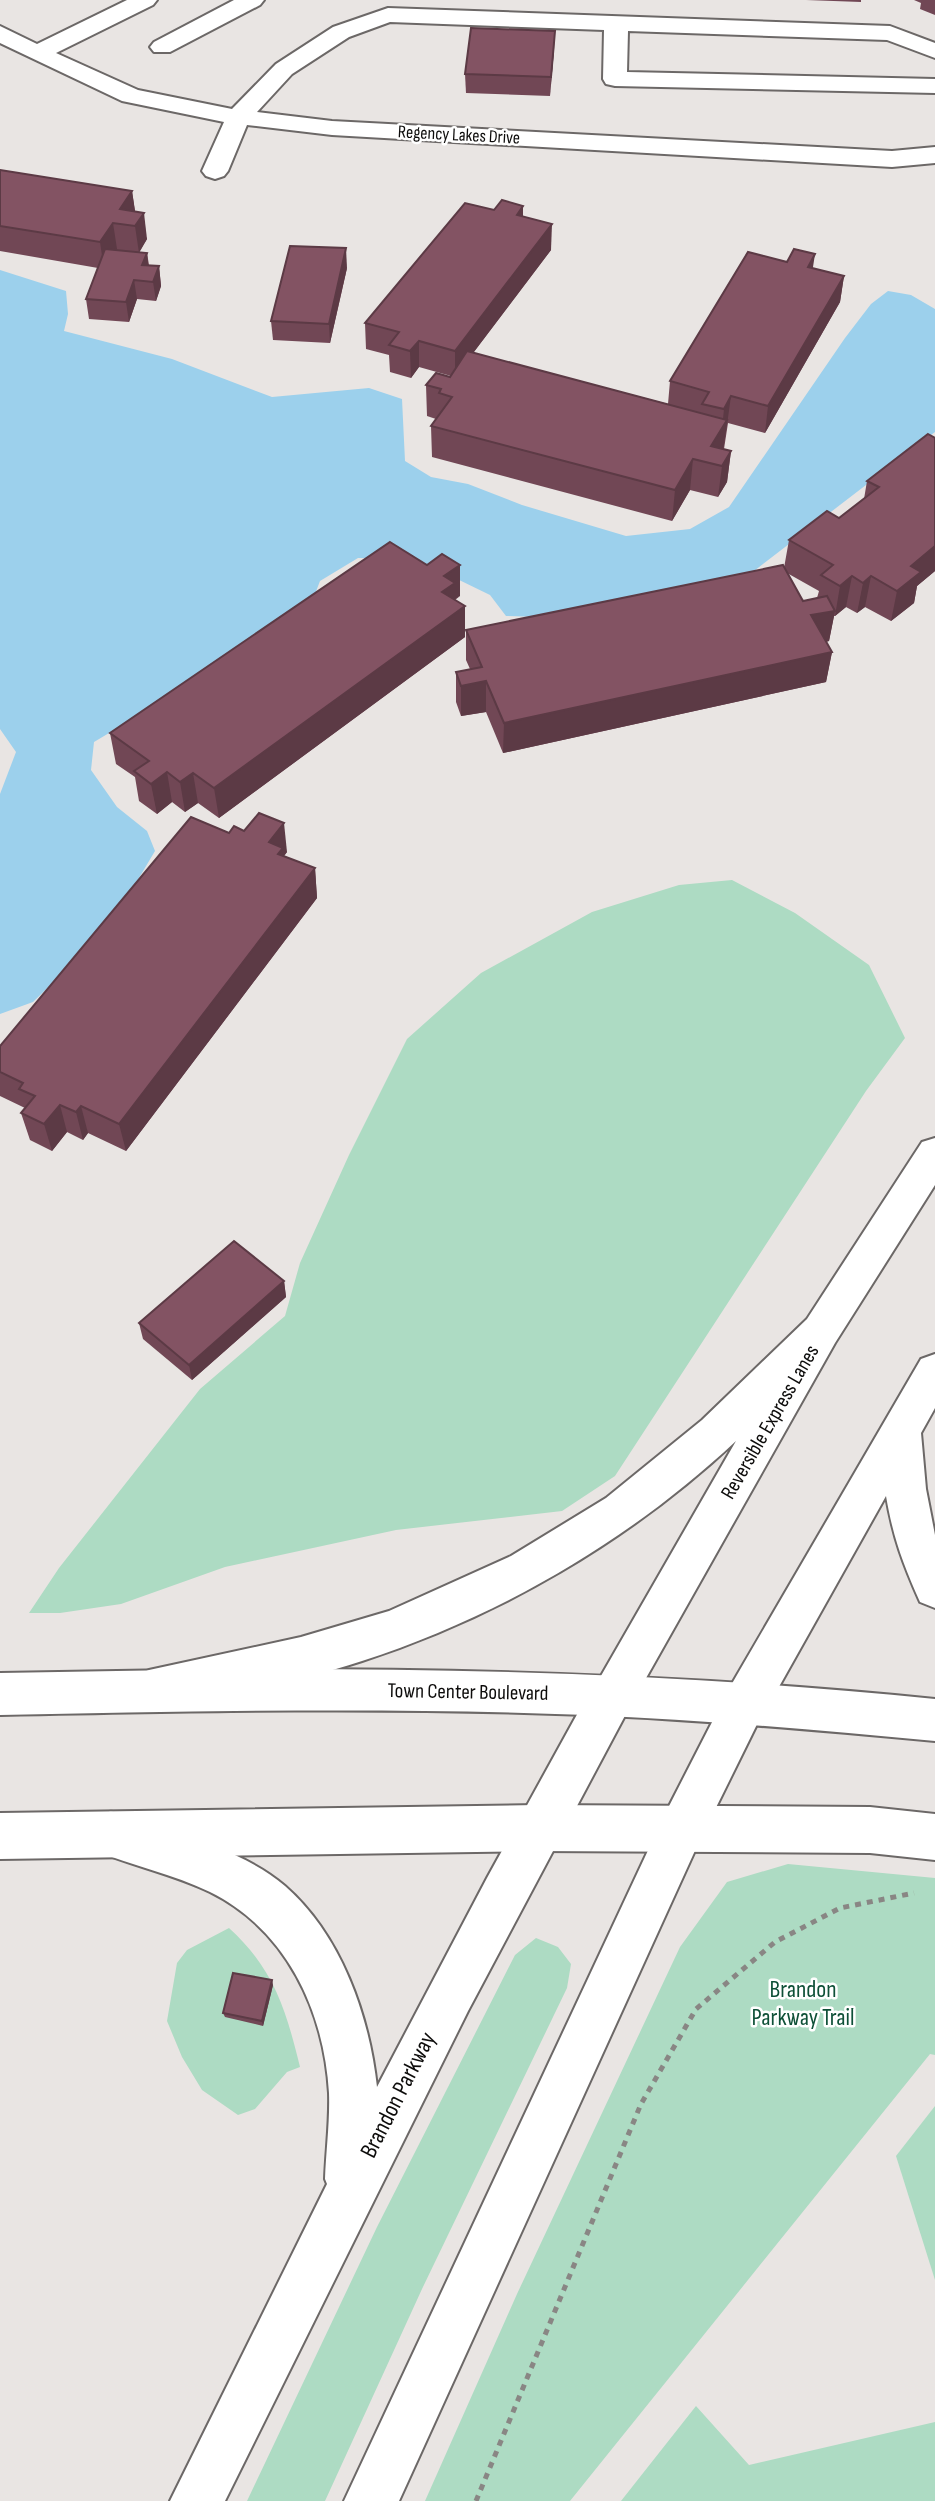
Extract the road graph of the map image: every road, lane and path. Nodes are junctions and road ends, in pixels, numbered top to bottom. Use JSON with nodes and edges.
{"nodes":[{"id":1,"x":145,"y":0,"type":"edge"},
{"id":2,"x":252,"y":0,"type":"edge"},
{"id":3,"x":85,"y":7,"type":"dead end"},
{"id":4,"x":106,"y":19,"type":"junction"},
{"id":5,"x":616,"y":23,"type":"junction"},
{"id":6,"x":0,"y":33,"type":"edge"},
{"id":7,"x":162,"y":47,"type":"dead end"},
{"id":8,"x":935,"y":51,"type":"edge"},
{"id":9,"x":37,"y":53,"type":"junction"},
{"id":10,"x":935,"y":86,"type":"edge"},
{"id":11,"x":238,"y":117,"type":"junction"},
{"id":12,"x":935,"y":155,"type":"edge"},
{"id":13,"x":215,"y":171,"type":"dead end"},
{"id":14,"x":935,"y":1153,"type":"edge"},
{"id":15,"x":821,"y":1331,"type":"junction"},
{"id":16,"x":935,"y":1371,"type":"edge"},
{"id":17,"x":901,"y":1433,"type":"junction"},
{"id":18,"x":935,"y":1588,"type":"edge"},
{"id":19,"x":149,"y":1691,"type":"junction"},
{"id":20,"x":0,"y":1694,"type":"edge"},
{"id":21,"x":612,"y":1695,"type":"junction"},
{"id":22,"x":746,"y":1702,"type":"junction"},
{"id":23,"x":935,"y":1720,"type":"edge"},
{"id":24,"x":537,"y":1828,"type":"junction"},
{"id":25,"x":681,"y":1828,"type":"junction"},
{"id":26,"x":110,"y":1834,"type":"junction"},
{"id":27,"x":0,"y":1836,"type":"edge"},
{"id":28,"x":935,"y":1837,"type":"edge"},
{"id":29,"x":914,"y":1893,"type":"dead end"},
{"id":30,"x":350,"y":2189,"type":"junction"},
{"id":31,"x":197,"y":2501,"type":"edge"},
{"id":32,"x":371,"y":2501,"type":"edge"},
{"id":33,"x":476,"y":2501,"type":"edge"}],
"edges":[{"from":1,"to":4,"type":"main road"},
{"from":2,"to":7,"type":"main road"},
{"from":3,"to":4,"type":"main road"},
{"from":4,"to":9,"type":"main road"},
{"from":5,"to":8,"type":"main road"},
{"from":5,"to":10,"type":"main road"},
{"from":5,"to":11,"type":"main road"},
{"from":6,"to":9,"type":"main road","name":"Regency Lakes Drive"},
{"from":9,"to":11,"type":"main road","name":"Regency Lakes Drive"},
{"from":11,"to":12,"type":"main road","name":"Regency Lakes Drive"},
{"from":11,"to":13,"type":"main road"},
{"from":14,"to":15,"type":"main road","name":"Reversible Express Lanes"},
{"from":15,"to":19,"type":"main road"},
{"from":15,"to":21,"type":"main road","name":"Reversible Express Lanes"},
{"from":16,"to":17,"type":"main road"},
{"from":17,"to":18,"type":"main road"},
{"from":17,"to":22,"type":"main road"},
{"from":19,"to":20,"type":"main road","name":"Town Center Boulevard"},
{"from":19,"to":21,"type":"main road","name":"Town Center Boulevard"},
{"from":21,"to":22,"type":"main road","name":"Town Center Boulevard"},
{"from":21,"to":24,"type":"main road","name":"Brandon Parkway"},
{"from":22,"to":23,"type":"main road","name":"Town Center Boulevard"},
{"from":22,"to":25,"type":"main road"},
{"from":24,"to":25,"type":"main road"},
{"from":24,"to":26,"type":"main road"},
{"from":24,"to":30,"type":"main road","name":"Brandon Parkway"},
{"from":25,"to":28,"type":"main road"},
{"from":25,"to":32,"type":"main road"},
{"from":26,"to":27,"type":"main road"},
{"from":26,"to":30,"type":"main road"},
{"from":29,"to":33,"type":"path"},
{"from":30,"to":31,"type":"main road","name":"Brandon Parkway"}]}
